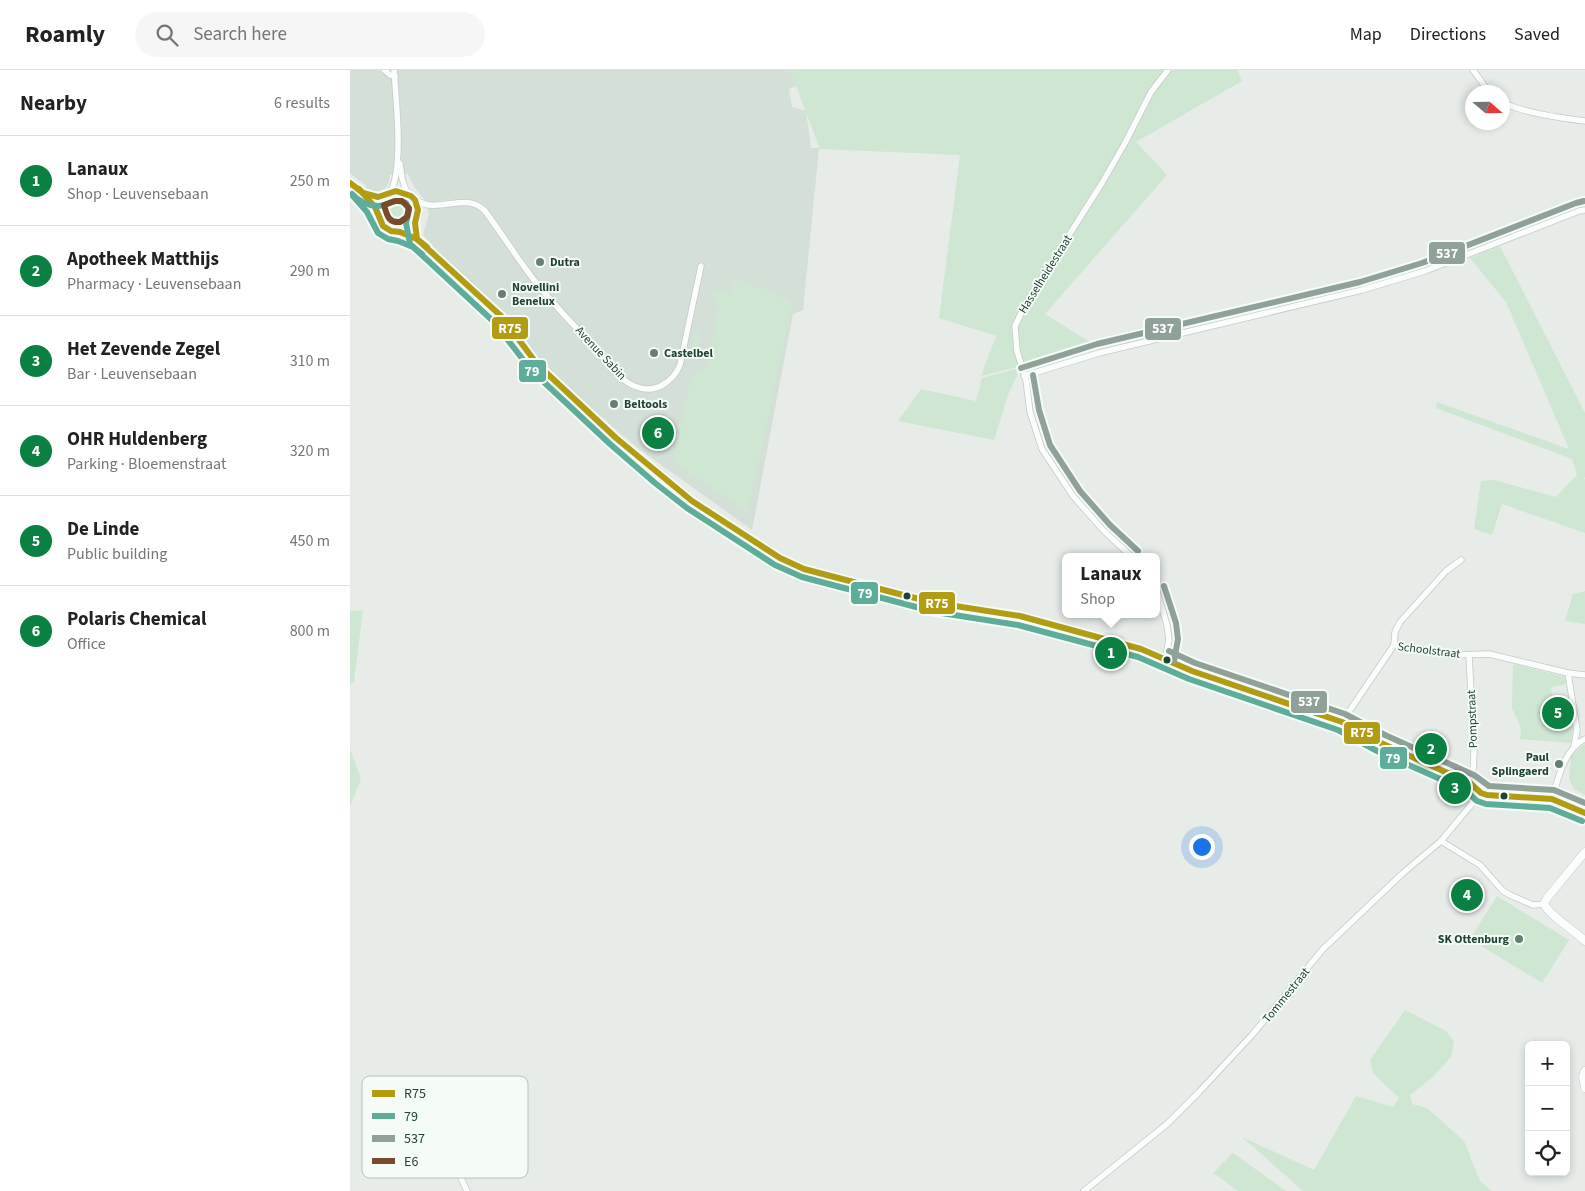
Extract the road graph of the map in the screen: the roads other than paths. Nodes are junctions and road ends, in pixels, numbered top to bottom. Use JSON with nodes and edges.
{"nodes":[{"id":1,"x":384,"y":70,"type":"edge"},
{"id":2,"x":1168,"y":70,"type":"edge"},
{"id":3,"x":1473,"y":70,"type":"edge"},
{"id":4,"x":395,"y":73,"type":"edge"},
{"id":5,"x":1484,"y":85,"type":"edge"},
{"id":6,"x":1510,"y":105,"type":"edge"},
{"id":7,"x":1585,"y":122,"type":"edge"},
{"id":8,"x":398,"y":162,"type":"junction"},
{"id":9,"x":350,"y":182,"type":"edge"},
{"id":10,"x":364,"y":193,"type":"junction"},
{"id":11,"x":388,"y":194,"type":"junction"},
{"id":12,"x":407,"y":194,"type":"junction"},
{"id":13,"x":414,"y":200,"type":"junction"},
{"id":14,"x":431,"y":205,"type":"junction"},
{"id":15,"x":1585,"y":210,"type":"edge"},
{"id":16,"x":377,"y":213,"type":"junction"},
{"id":17,"x":416,"y":219,"type":"junction"},
{"id":18,"x":400,"y":232,"type":"junction"},
{"id":19,"x":417,"y":238,"type":"junction"},
{"id":20,"x":701,"y":266,"type":"dead end"},
{"id":21,"x":1024,"y":376,"type":"junction"},
{"id":22,"x":1128,"y":553,"type":"edge"},
{"id":23,"x":1461,"y":560,"type":"dead end"},
{"id":24,"x":1160,"y":601,"type":"edge"},
{"id":25,"x":1394,"y":645,"type":"junction"},
{"id":26,"x":1469,"y":654,"type":"junction"},
{"id":27,"x":1165,"y":659,"type":"junction"},
{"id":28,"x":1568,"y":673,"type":"junction"},
{"id":29,"x":1585,"y":675,"type":"edge"},
{"id":30,"x":1342,"y":722,"type":"junction"},
{"id":31,"x":1577,"y":730,"type":"junction"},
{"id":32,"x":1585,"y":738,"type":"edge"},
{"id":33,"x":1574,"y":746,"type":"junction"},
{"id":34,"x":1470,"y":783,"type":"junction"},
{"id":35,"x":1482,"y":793,"type":"junction"},
{"id":36,"x":1552,"y":799,"type":"junction"},
{"id":37,"x":1585,"y":813,"type":"edge"},
{"id":38,"x":1441,"y":841,"type":"junction"},
{"id":39,"x":1585,"y":852,"type":"edge"},
{"id":40,"x":1544,"y":904,"type":"junction"},
{"id":41,"x":1585,"y":941,"type":"edge"},
{"id":42,"x":1585,"y":1071,"type":"edge"},
{"id":43,"x":1585,"y":1088,"type":"edge"},
{"id":44,"x":461,"y":1178,"type":"edge"},
{"id":45,"x":467,"y":1191,"type":"edge"},
{"id":46,"x":1084,"y":1191,"type":"edge"}],
"edges":[{"from":1,"to":4,"type":"street"},
{"from":2,"to":21,"type":"street","name":"Hasselheidestraat"},
{"from":3,"to":5,"type":"street"},
{"from":4,"to":8,"type":"street"},
{"from":6,"to":7,"type":"street"},
{"from":8,"to":11,"type":"street"},
{"from":8,"to":12,"type":"street"},
{"from":9,"to":10,"type":"street"},
{"from":10,"to":11,"type":"street"},
{"from":10,"to":16,"type":"street"},
{"from":11,"to":12,"type":"street"},
{"from":11,"to":16,"type":"street"},
{"from":12,"to":13,"type":"street"},
{"from":13,"to":14,"type":"street"},
{"from":13,"to":17,"type":"street"},
{"from":14,"to":17,"type":"street"},
{"from":14,"to":20,"type":"street","name":"Avenue Sabin"},
{"from":15,"to":21,"type":"street"},
{"from":16,"to":18,"type":"street"},
{"from":17,"to":18,"type":"street"},
{"from":17,"to":19,"type":"street"},
{"from":18,"to":19,"type":"street"},
{"from":19,"to":27,"type":"street"},
{"from":21,"to":22,"type":"street","name":"Hasselheidestraat"},
{"from":23,"to":25,"type":"street"},
{"from":24,"to":27,"type":"street"},
{"from":25,"to":26,"type":"street","name":"Schoolstraat"},
{"from":25,"to":30,"type":"street","name":"Schoolstraat"},
{"from":26,"to":28,"type":"street","name":"Schoolstraat"},
{"from":26,"to":34,"type":"street","name":"Pompstraat"},
{"from":27,"to":30,"type":"street"},
{"from":28,"to":29,"type":"street","name":"Schoolstraat"},
{"from":28,"to":31,"type":"street"},
{"from":30,"to":34,"type":"street"},
{"from":31,"to":32,"type":"street"},
{"from":31,"to":33,"type":"street"},
{"from":32,"to":33,"type":"street"},
{"from":33,"to":36,"type":"street"},
{"from":34,"to":35,"type":"street"},
{"from":35,"to":36,"type":"street"},
{"from":35,"to":38,"type":"street","name":"Tommestraat"},
{"from":36,"to":37,"type":"street"},
{"from":38,"to":40,"type":"street"},
{"from":38,"to":46,"type":"street","name":"Tommestraat"},
{"from":39,"to":40,"type":"street"},
{"from":40,"to":41,"type":"street"},
{"from":42,"to":43,"type":"street"},
{"from":44,"to":45,"type":"street"}]}
